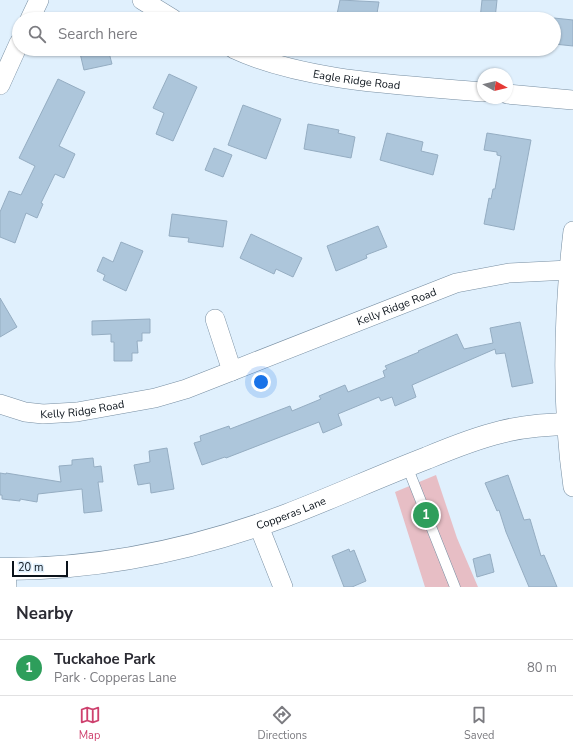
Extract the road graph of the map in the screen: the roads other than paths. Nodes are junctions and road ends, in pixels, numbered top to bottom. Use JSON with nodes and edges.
{"nodes":[{"id":1,"x":39,"y":0,"type":"edge"},
{"id":2,"x":142,"y":0,"type":"edge"},
{"id":3,"x":33,"y":12,"type":"edge"},
{"id":4,"x":162,"y":12,"type":"edge"},
{"id":5,"x":13,"y":56,"type":"edge"},
{"id":6,"x":254,"y":56,"type":"edge"},
{"id":7,"x":0,"y":85,"type":"edge"},
{"id":8,"x":477,"y":91,"type":"edge"},
{"id":9,"x":513,"y":95,"type":"edge"},
{"id":10,"x":573,"y":100,"type":"edge"},
{"id":11,"x":573,"y":231,"type":"edge"},
{"id":12,"x":568,"y":270,"type":"junction"},
{"id":13,"x":215,"y":319,"type":"dead end"},
{"id":14,"x":232,"y":371,"type":"junction"},
{"id":15,"x":0,"y":404,"type":"edge"},
{"id":16,"x":569,"y":424,"type":"edge"},
{"id":17,"x":407,"y":466,"type":"junction"},
{"id":18,"x":573,"y":487,"type":"edge"},
{"id":19,"x":258,"y":524,"type":"junction"},
{"id":20,"x":4,"y":575,"type":"edge"},
{"id":21,"x":283,"y":587,"type":"edge"},
{"id":22,"x":456,"y":587,"type":"edge"}],
"edges":[{"from":1,"to":3,"type":"street"},
{"from":2,"to":4,"type":"street"},
{"from":5,"to":7,"type":"street"},
{"from":6,"to":8,"type":"street","name":"Eagle Ridge Road"},
{"from":9,"to":10,"type":"street"},
{"from":11,"to":12,"type":"street"},
{"from":12,"to":14,"type":"street","name":"Kelly Ridge Road"},
{"from":12,"to":16,"type":"street"},
{"from":13,"to":14,"type":"street"},
{"from":14,"to":15,"type":"street","name":"Kelly Ridge Road"},
{"from":16,"to":17,"type":"street","name":"Copperas Lane"},
{"from":16,"to":18,"type":"street"},
{"from":17,"to":19,"type":"street","name":"Copperas Lane"},
{"from":17,"to":22,"type":"lane"},
{"from":19,"to":20,"type":"street","name":"Copperas Lane"},
{"from":19,"to":21,"type":"street"}]}
